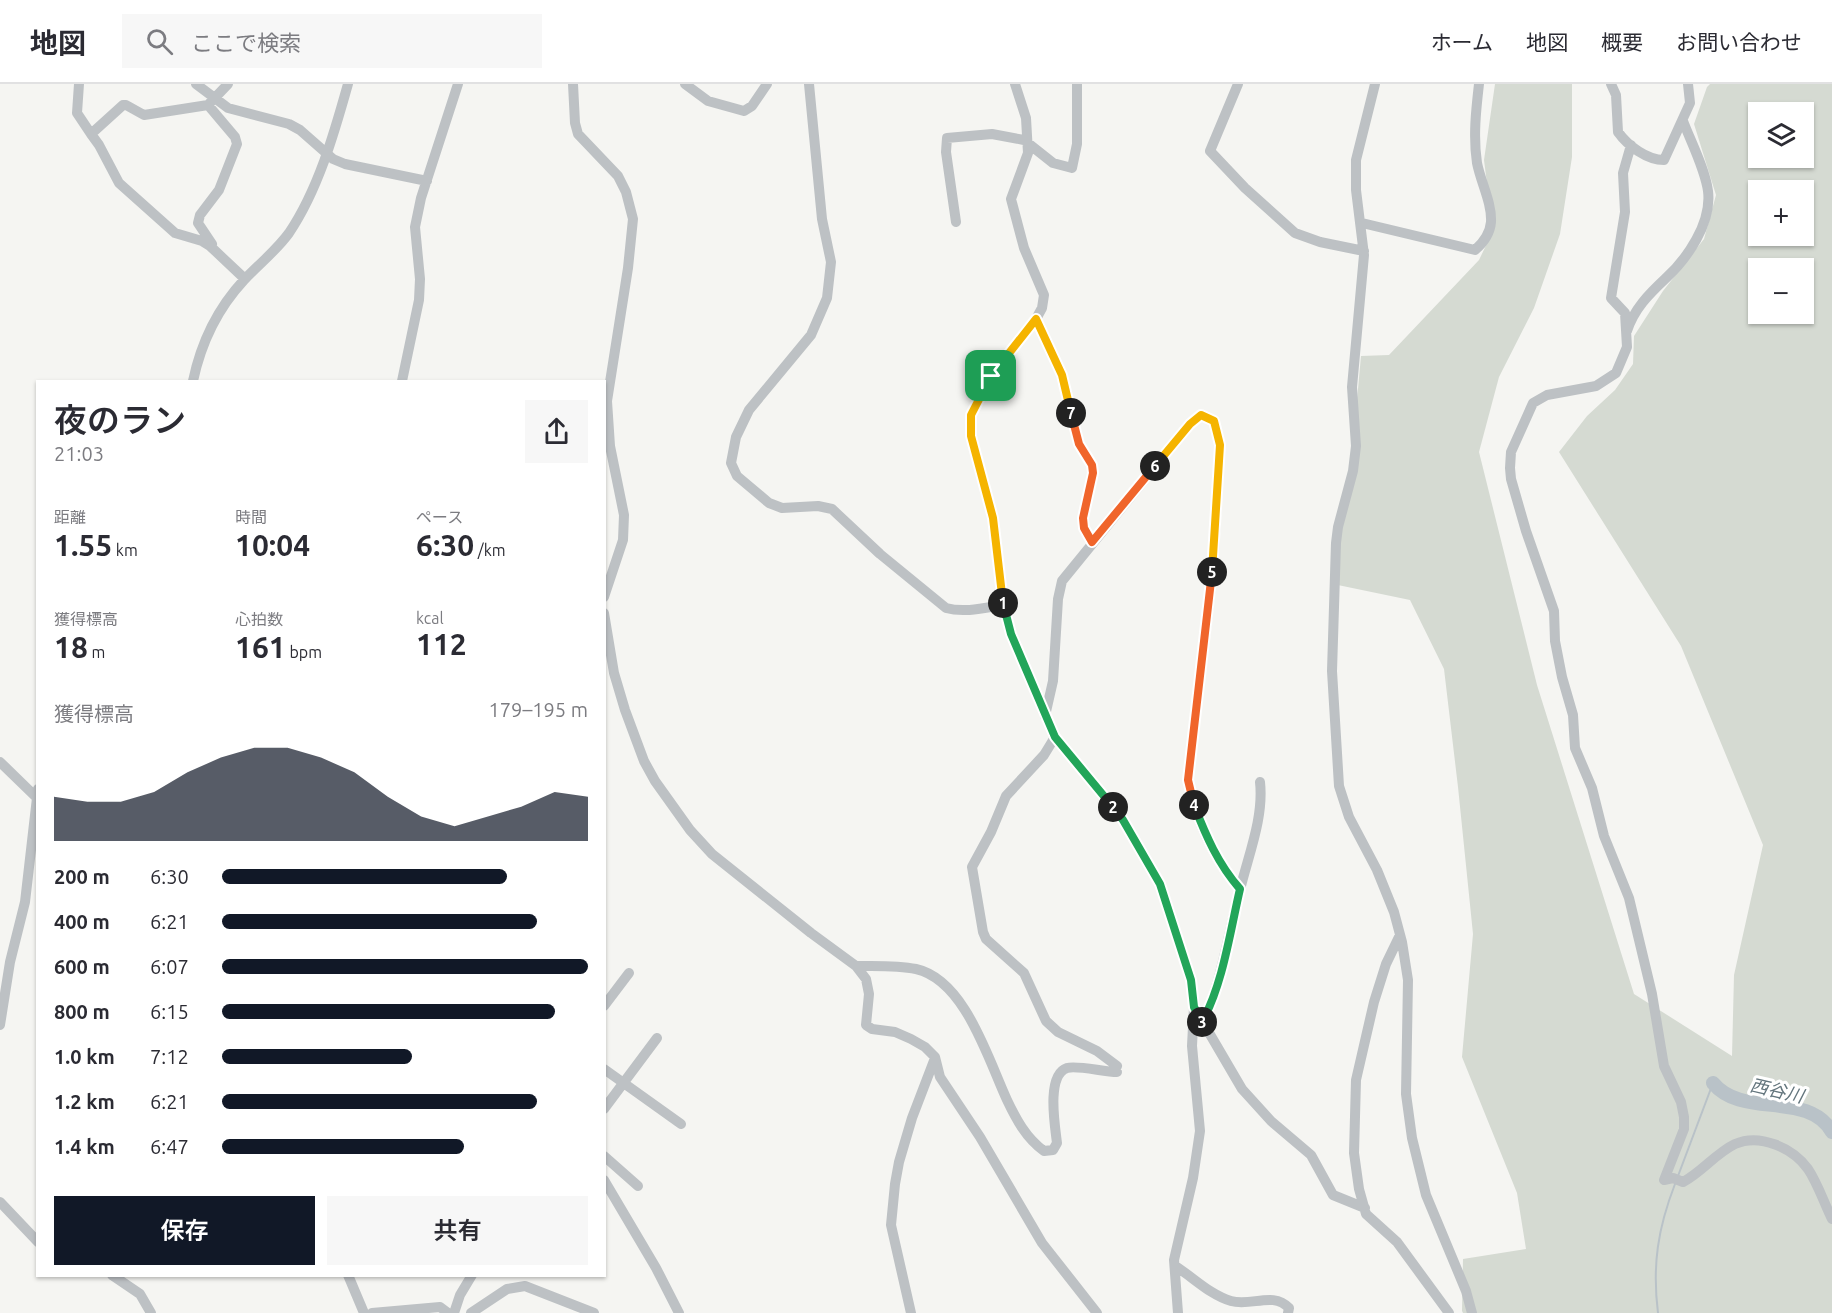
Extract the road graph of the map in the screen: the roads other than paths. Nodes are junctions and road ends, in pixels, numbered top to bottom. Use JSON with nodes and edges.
{"nodes":[{"id":1,"x":79,"y":84,"type":"edge"},
{"id":2,"x":196,"y":84,"type":"edge"},
{"id":3,"x":228,"y":84,"type":"edge"},
{"id":4,"x":348,"y":84,"type":"edge"},
{"id":5,"x":458,"y":84,"type":"edge"},
{"id":6,"x":573,"y":84,"type":"edge"},
{"id":7,"x":685,"y":84,"type":"edge"},
{"id":8,"x":767,"y":84,"type":"edge"},
{"id":9,"x":809,"y":84,"type":"edge"},
{"id":10,"x":1015,"y":84,"type":"edge"},
{"id":11,"x":1077,"y":84,"type":"edge"},
{"id":12,"x":1238,"y":84,"type":"edge"},
{"id":13,"x":1375,"y":84,"type":"edge"},
{"id":14,"x":1479,"y":84,"type":"edge"},
{"id":15,"x":1611,"y":84,"type":"edge"},
{"id":16,"x":1688,"y":84,"type":"edge"},
{"id":17,"x":212,"y":102,"type":"junction"},
{"id":18,"x":1683,"y":121,"type":"junction"},
{"id":19,"x":91,"y":134,"type":"junction"},
{"id":20,"x":1027,"y":142,"type":"junction"},
{"id":21,"x":1631,"y":145,"type":"junction"},
{"id":22,"x":325,"y":153,"type":"junction"},
{"id":23,"x":426,"y":181,"type":"junction"},
{"id":24,"x":956,"y":222,"type":"dead end"},
{"id":25,"x":1362,"y":223,"type":"junction"},
{"id":26,"x":210,"y":246,"type":"junction"},
{"id":27,"x":1364,"y":251,"type":"junction"},
{"id":28,"x":245,"y":279,"type":"junction"},
{"id":29,"x":1036,"y":319,"type":"junction"},
{"id":30,"x":1626,"y":334,"type":"junction"},
{"id":31,"x":193,"y":380,"type":"edge"},
{"id":32,"x":402,"y":380,"type":"edge"},
{"id":33,"x":606,"y":421,"type":"edge"},
{"id":34,"x":606,"y":421,"type":"edge"},
{"id":35,"x":1092,"y":542,"type":"junction"},
{"id":36,"x":606,"y":591,"type":"edge"},
{"id":37,"x":1003,"y":605,"type":"junction"},
{"id":38,"x":606,"y":625,"type":"edge"},
{"id":39,"x":1045,"y":717,"type":"junction"},
{"id":40,"x":1055,"y":737,"type":"junction"},
{"id":41,"x":0,"y":762,"type":"edge"},
{"id":42,"x":1260,"y":782,"type":"dead end"},
{"id":43,"x":36,"y":792,"type":"edge"},
{"id":44,"x":36,"y":802,"type":"edge"},
{"id":45,"x":1240,"y":889,"type":"junction"},
{"id":46,"x":1400,"y":935,"type":"junction"},
{"id":47,"x":856,"y":966,"type":"junction"},
{"id":48,"x":629,"y":974,"type":"dead end"},
{"id":49,"x":606,"y":1003,"type":"edge"},
{"id":50,"x":1194,"y":1007,"type":"junction"},
{"id":51,"x":1203,"y":1022,"type":"junction"},
{"id":52,"x":0,"y":1024,"type":"edge"},
{"id":53,"x":657,"y":1038,"type":"dead end"},
{"id":54,"x":935,"y":1058,"type":"junction"},
{"id":55,"x":606,"y":1071,"type":"edge"},
{"id":56,"x":622,"y":1083,"type":"junction"},
{"id":57,"x":606,"y":1106,"type":"edge"},
{"id":58,"x":681,"y":1124,"type":"dead end"},
{"id":59,"x":606,"y":1158,"type":"edge"},
{"id":60,"x":606,"y":1183,"type":"edge"},
{"id":61,"x":638,"y":1186,"type":"dead end"},
{"id":62,"x":0,"y":1202,"type":"edge"},
{"id":63,"x":1365,"y":1208,"type":"junction"},
{"id":64,"x":1832,"y":1219,"type":"edge"},
{"id":65,"x":36,"y":1240,"type":"edge"},
{"id":66,"x":1175,"y":1266,"type":"junction"},
{"id":67,"x":115,"y":1277,"type":"edge"},
{"id":68,"x":349,"y":1277,"type":"edge"},
{"id":69,"x":471,"y":1277,"type":"edge"},
{"id":70,"x":151,"y":1313,"type":"edge"},
{"id":71,"x":364,"y":1313,"type":"edge"},
{"id":72,"x":372,"y":1313,"type":"edge"},
{"id":73,"x":448,"y":1313,"type":"edge"},
{"id":74,"x":454,"y":1313,"type":"edge"},
{"id":75,"x":471,"y":1313,"type":"edge"},
{"id":76,"x":594,"y":1313,"type":"edge"},
{"id":77,"x":679,"y":1313,"type":"edge"},
{"id":78,"x":911,"y":1313,"type":"edge"},
{"id":79,"x":1097,"y":1313,"type":"edge"},
{"id":80,"x":1178,"y":1313,"type":"edge"},
{"id":81,"x":1288,"y":1313,"type":"edge"},
{"id":82,"x":1449,"y":1313,"type":"edge"},
{"id":83,"x":1472,"y":1313,"type":"edge"}],
"edges":[{"from":1,"to":19,"type":"street"},
{"from":2,"to":17,"type":"street"},
{"from":3,"to":17,"type":"street"},
{"from":4,"to":22,"type":"street"},
{"from":5,"to":23,"type":"street"},
{"from":6,"to":33,"type":"street"},
{"from":7,"to":8,"type":"street"},
{"from":9,"to":37,"type":"street"},
{"from":10,"to":20,"type":"street"},
{"from":11,"to":20,"type":"street"},
{"from":12,"to":27,"type":"street"},
{"from":13,"to":25,"type":"street"},
{"from":14,"to":25,"type":"street"},
{"from":15,"to":21,"type":"street"},
{"from":16,"to":18,"type":"street"},
{"from":17,"to":19,"type":"street"},
{"from":17,"to":22,"type":"street"},
{"from":17,"to":26,"type":"street"},
{"from":18,"to":21,"type":"street"},
{"from":18,"to":30,"type":"street"},
{"from":19,"to":26,"type":"street"},
{"from":20,"to":24,"type":"street"},
{"from":20,"to":29,"type":"street"},
{"from":21,"to":30,"type":"street"},
{"from":22,"to":23,"type":"street"},
{"from":22,"to":28,"type":"street"},
{"from":23,"to":32,"type":"street"},
{"from":25,"to":27,"type":"street"},
{"from":26,"to":28,"type":"street"},
{"from":27,"to":46,"type":"street"},
{"from":28,"to":31,"type":"street"},
{"from":29,"to":35,"type":"street"},
{"from":29,"to":37,"type":"street"},
{"from":30,"to":64,"type":"street"},
{"from":34,"to":36,"type":"street"},
{"from":35,"to":39,"type":"street"},
{"from":35,"to":45,"type":"street"},
{"from":37,"to":39,"type":"street"},
{"from":38,"to":47,"type":"street"},
{"from":39,"to":40,"type":"street"},
{"from":40,"to":47,"type":"street"},
{"from":40,"to":50,"type":"street"},
{"from":41,"to":43,"type":"street"},
{"from":42,"to":45,"type":"street"},
{"from":44,"to":52,"type":"street"},
{"from":45,"to":51,"type":"street"},
{"from":46,"to":63,"type":"street"},
{"from":46,"to":83,"type":"street"},
{"from":47,"to":54,"type":"street"},
{"from":48,"to":49,"type":"street"},
{"from":50,"to":51,"type":"street"},
{"from":50,"to":66,"type":"street"},
{"from":51,"to":63,"type":"street"},
{"from":53,"to":56,"type":"street"},
{"from":54,"to":78,"type":"street"},
{"from":54,"to":79,"type":"street"},
{"from":55,"to":56,"type":"street"},
{"from":56,"to":57,"type":"street"},
{"from":56,"to":58,"type":"street"},
{"from":59,"to":61,"type":"street"},
{"from":60,"to":77,"type":"street"},
{"from":62,"to":65,"type":"street"},
{"from":63,"to":82,"type":"street"},
{"from":66,"to":80,"type":"street"},
{"from":66,"to":81,"type":"street"},
{"from":67,"to":70,"type":"street"},
{"from":68,"to":71,"type":"street"},
{"from":69,"to":74,"type":"street"},
{"from":72,"to":73,"type":"street"},
{"from":75,"to":76,"type":"street"}]}
